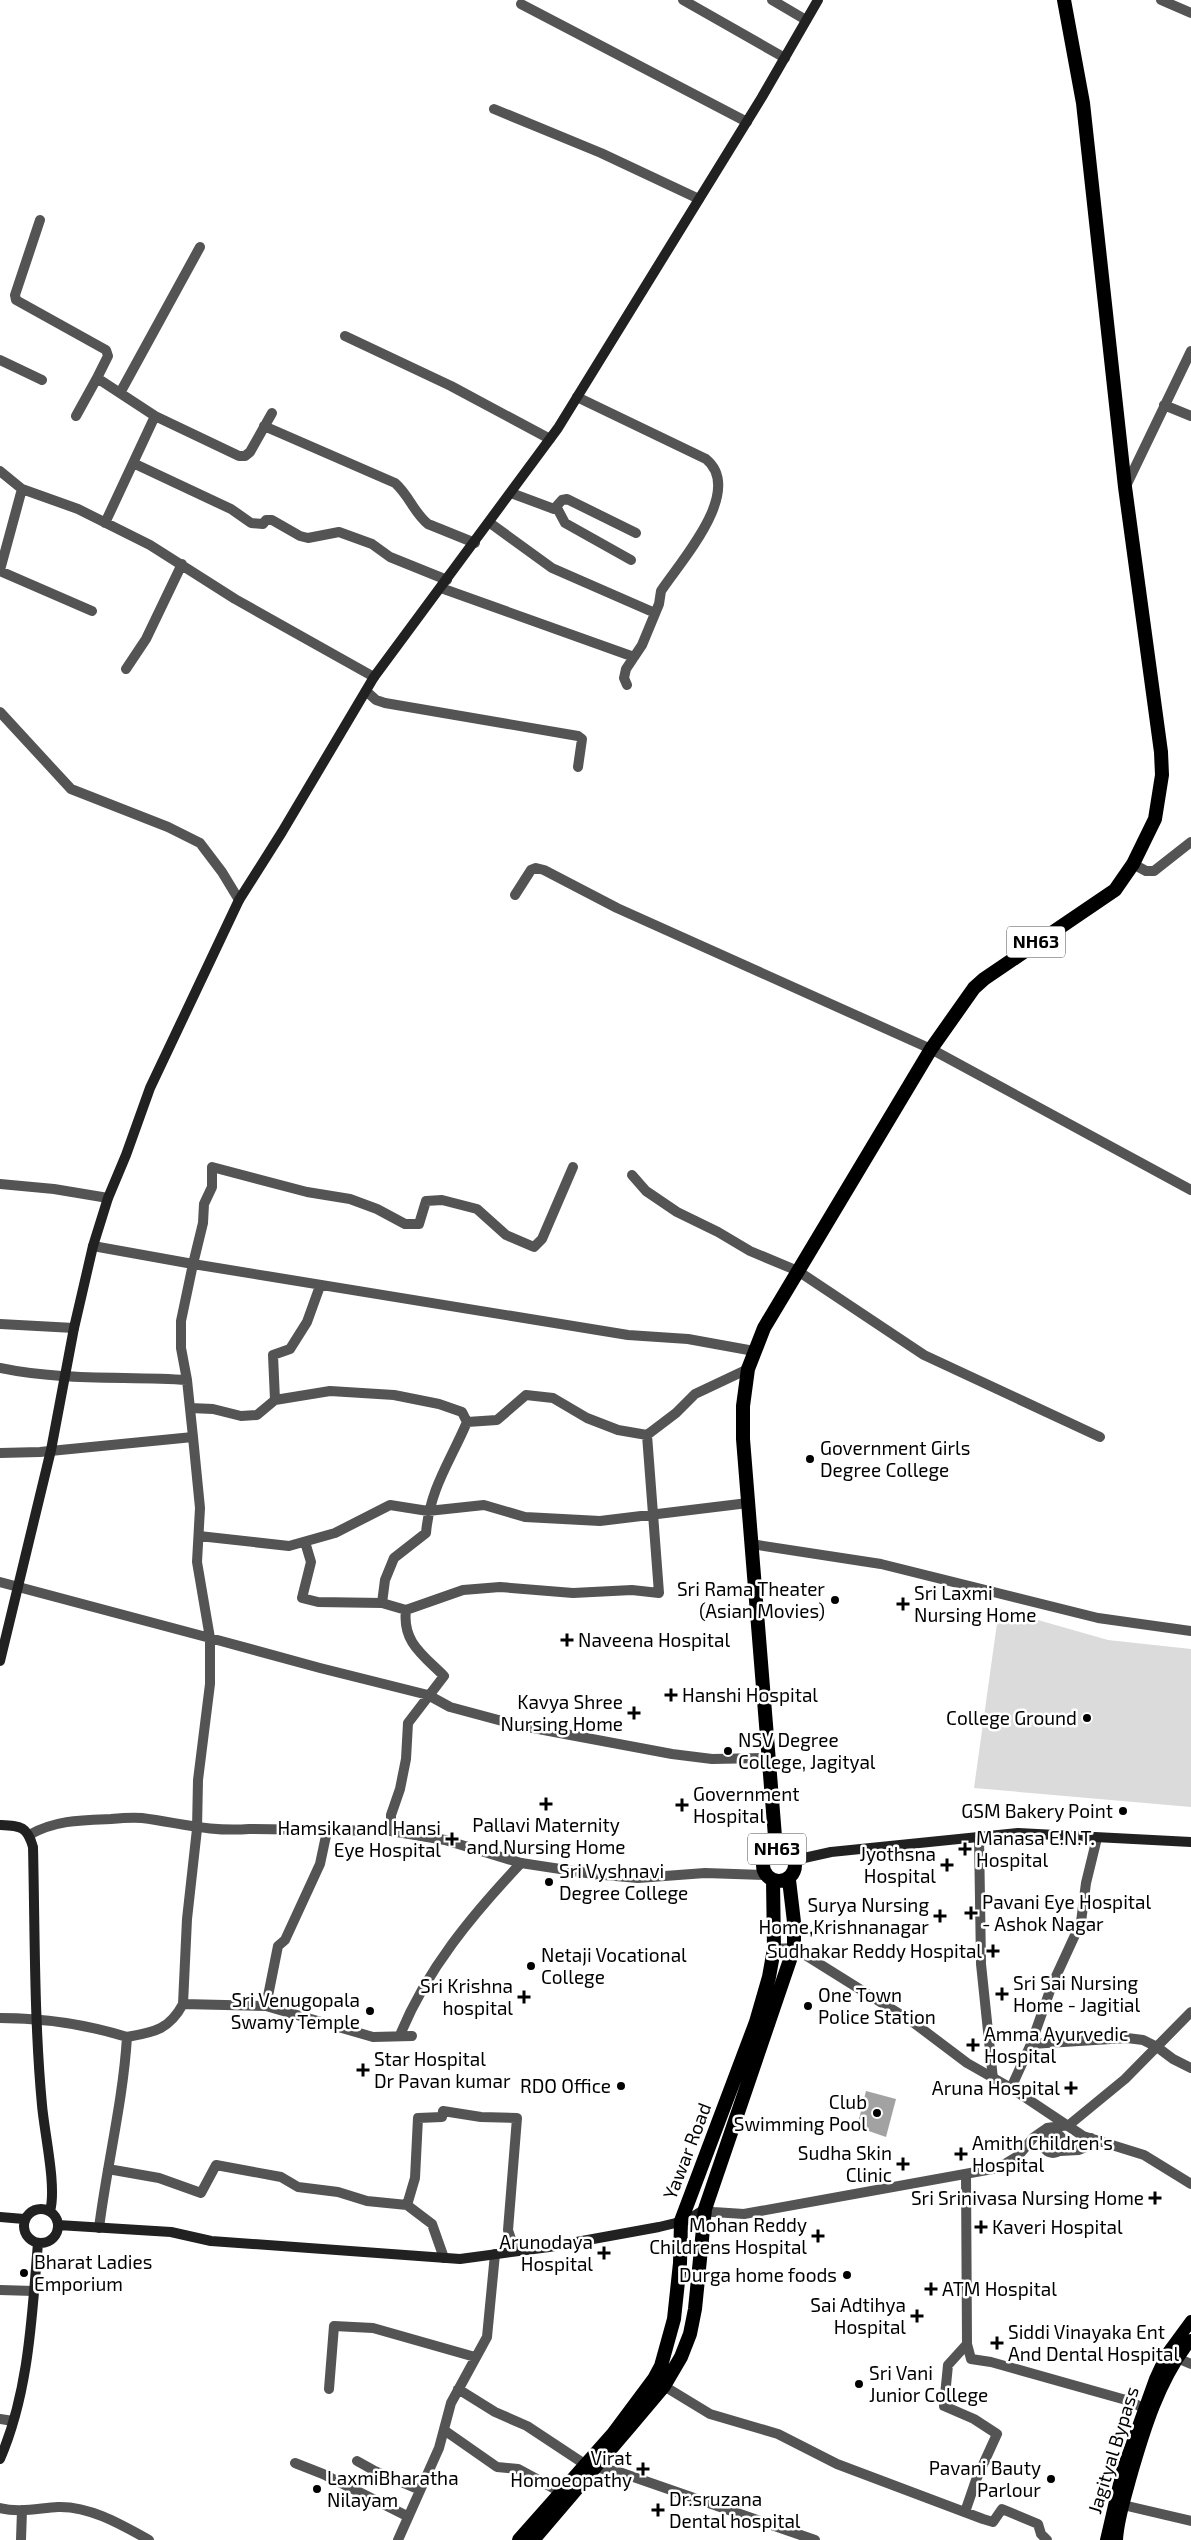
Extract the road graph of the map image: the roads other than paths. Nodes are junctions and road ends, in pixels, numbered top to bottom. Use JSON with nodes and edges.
{"nodes":[{"id":1,"x":683,"y":0,"type":"edge"},
{"id":2,"x":772,"y":0,"type":"edge"},
{"id":3,"x":818,"y":0,"type":"edge"},
{"id":4,"x":1064,"y":0,"type":"edge"},
{"id":5,"x":1161,"y":0,"type":"edge"},
{"id":6,"x":521,"y":4,"type":"dead end"},
{"id":7,"x":1191,"y":13,"type":"edge"},
{"id":8,"x":806,"y":20,"type":"junction"},
{"id":9,"x":785,"y":58,"type":"junction"},
{"id":10,"x":494,"y":109,"type":"dead end"},
{"id":11,"x":746,"y":122,"type":"junction"},
{"id":12,"x":700,"y":199,"type":"junction"},
{"id":13,"x":40,"y":220,"type":"dead end"},
{"id":14,"x":200,"y":247,"type":"dead end"},
{"id":15,"x":345,"y":336,"type":"dead end"},
{"id":16,"x":1191,"y":351,"type":"edge"},
{"id":17,"x":0,"y":360,"type":"edge"},
{"id":18,"x":97,"y":378,"type":"junction"},
{"id":19,"x":42,"y":380,"type":"dead end"},
{"id":20,"x":120,"y":394,"type":"junction"},
{"id":21,"x":577,"y":397,"type":"junction"},
{"id":22,"x":1164,"y":404,"type":"junction"},
{"id":23,"x":272,"y":413,"type":"dead end"},
{"id":24,"x":76,"y":416,"type":"dead end"},
{"id":25,"x":155,"y":416,"type":"junction"},
{"id":26,"x":1191,"y":416,"type":"edge"},
{"id":27,"x":264,"y":426,"type":"junction"},
{"id":28,"x":550,"y":439,"type":"junction"},
{"id":29,"x":133,"y":463,"type":"junction"},
{"id":30,"x":0,"y":471,"type":"edge"},
{"id":31,"x":1125,"y":487,"type":"junction"},
{"id":32,"x":22,"y":489,"type":"junction"},
{"id":33,"x":511,"y":493,"type":"junction"},
{"id":34,"x":557,"y":508,"type":"junction"},
{"id":35,"x":105,"y":523,"type":"junction"},
{"id":36,"x":490,"y":523,"type":"junction"},
{"id":37,"x":636,"y":533,"type":"dead end"},
{"id":38,"x":475,"y":543,"type":"junction"},
{"id":39,"x":631,"y":560,"type":"dead end"},
{"id":40,"x":182,"y":564,"type":"junction"},
{"id":41,"x":0,"y":571,"type":"edge"},
{"id":42,"x":444,"y":584,"type":"junction"},
{"id":43,"x":92,"y":611,"type":"dead end"},
{"id":44,"x":655,"y":613,"type":"junction"},
{"id":45,"x":634,"y":657,"type":"junction"},
{"id":46,"x":126,"y":669,"type":"dead end"},
{"id":47,"x":374,"y":678,"type":"junction"},
{"id":48,"x":627,"y":685,"type":"dead end"},
{"id":49,"x":366,"y":691,"type":"junction"},
{"id":50,"x":0,"y":712,"type":"edge"},
{"id":51,"x":578,"y":767,"type":"dead end"},
{"id":52,"x":1191,"y":842,"type":"edge"},
{"id":53,"x":1134,"y":864,"type":"junction"},
{"id":54,"x":516,"y":895,"type":"dead end"},
{"id":55,"x":239,"y":900,"type":"junction"},
{"id":56,"x":932,"y":1049,"type":"junction"},
{"id":57,"x":573,"y":1168,"type":"dead end"},
{"id":58,"x":632,"y":1175,"type":"dead end"},
{"id":59,"x":0,"y":1184,"type":"edge"},
{"id":60,"x":1191,"y":1190,"type":"edge"},
{"id":61,"x":108,"y":1198,"type":"junction"},
{"id":62,"x":92,"y":1246,"type":"junction"},
{"id":63,"x":193,"y":1264,"type":"junction"},
{"id":64,"x":798,"y":1271,"type":"junction"},
{"id":65,"x":320,"y":1286,"type":"junction"},
{"id":66,"x":0,"y":1324,"type":"edge"},
{"id":67,"x":74,"y":1328,"type":"junction"},
{"id":68,"x":754,"y":1351,"type":"junction"},
{"id":69,"x":0,"y":1368,"type":"edge"},
{"id":70,"x":748,"y":1369,"type":"junction"},
{"id":71,"x":64,"y":1376,"type":"junction"},
{"id":72,"x":186,"y":1380,"type":"junction"},
{"id":73,"x":275,"y":1400,"type":"junction"},
{"id":74,"x":190,"y":1408,"type":"junction"},
{"id":75,"x":467,"y":1422,"type":"junction"},
{"id":76,"x":647,"y":1435,"type":"junction"},
{"id":77,"x":193,"y":1437,"type":"junction"},
{"id":78,"x":1100,"y":1437,"type":"dead end"},
{"id":79,"x":50,"y":1450,"type":"junction"},
{"id":80,"x":0,"y":1453,"type":"edge"},
{"id":81,"x":748,"y":1503,"type":"junction"},
{"id":82,"x":428,"y":1511,"type":"junction"},
{"id":83,"x":653,"y":1516,"type":"junction"},
{"id":84,"x":198,"y":1536,"type":"junction"},
{"id":85,"x":305,"y":1542,"type":"junction"},
{"id":86,"x":751,"y":1544,"type":"junction"},
{"id":87,"x":0,"y":1582,"type":"edge"},
{"id":88,"x":17,"y":1587,"type":"junction"},
{"id":89,"x":382,"y":1603,"type":"junction"},
{"id":90,"x":406,"y":1610,"type":"junction"},
{"id":91,"x":1191,"y":1630,"type":"edge"},
{"id":92,"x":210,"y":1638,"type":"junction"},
{"id":93,"x":0,"y":1660,"type":"edge"},
{"id":94,"x":428,"y":1695,"type":"junction"},
{"id":95,"x":769,"y":1758,"type":"junction"},
{"id":96,"x":0,"y":1825,"type":"edge"},
{"id":97,"x":197,"y":1829,"type":"junction"},
{"id":98,"x":327,"y":1830,"type":"junction"},
{"id":99,"x":391,"y":1831,"type":"junction"},
{"id":100,"x":29,"y":1835,"type":"junction"},
{"id":101,"x":979,"y":1836,"type":"junction"},
{"id":102,"x":1097,"y":1838,"type":"junction"},
{"id":103,"x":1191,"y":1842,"type":"edge"},
{"id":104,"x":776,"y":1849,"type":"junction"},
{"id":105,"x":795,"y":1860,"type":"junction"},
{"id":106,"x":521,"y":1863,"type":"junction"},
{"id":107,"x":770,"y":1878,"type":"junction"},
{"id":108,"x":790,"y":1880,"type":"junction"},
{"id":109,"x":794,"y":1948,"type":"junction"},
{"id":110,"x":774,"y":1949,"type":"junction"},
{"id":111,"x":183,"y":2004,"type":"junction"},
{"id":112,"x":266,"y":2006,"type":"junction"},
{"id":113,"x":1191,"y":2012,"type":"edge"},
{"id":114,"x":0,"y":2018,"type":"edge"},
{"id":115,"x":37,"y":2020,"type":"junction"},
{"id":116,"x":400,"y":2035,"type":"junction"},
{"id":117,"x":412,"y":2036,"type":"dead end"},
{"id":118,"x":127,"y":2037,"type":"junction"},
{"id":119,"x":1031,"y":2044,"type":"junction"},
{"id":120,"x":1157,"y":2047,"type":"junction"},
{"id":121,"x":1191,"y":2068,"type":"edge"},
{"id":122,"x":993,"y":2079,"type":"junction"},
{"id":123,"x":1011,"y":2088,"type":"junction"},
{"id":124,"x":1069,"y":2125,"type":"junction"},
{"id":125,"x":1050,"y":2131,"type":"junction"},
{"id":126,"x":1091,"y":2138,"type":"junction"},
{"id":127,"x":1060,"y":2151,"type":"junction"},
{"id":128,"x":108,"y":2170,"type":"junction"},
{"id":129,"x":966,"y":2174,"type":"junction"},
{"id":130,"x":1191,"y":2184,"type":"edge"},
{"id":131,"x":407,"y":2205,"type":"junction"},
{"id":132,"x":704,"y":2209,"type":"junction"},
{"id":133,"x":50,"y":2210,"type":"junction"},
{"id":134,"x":0,"y":2217,"type":"edge"},
{"id":135,"x":682,"y":2217,"type":"junction"},
{"id":136,"x":24,"y":2219,"type":"junction"},
{"id":137,"x":58,"y":2225,"type":"junction"},
{"id":138,"x":99,"y":2228,"type":"junction"},
{"id":139,"x":38,"y":2243,"type":"junction"},
{"id":140,"x":515,"y":2251,"type":"junction"},
{"id":141,"x":495,"y":2254,"type":"junction"},
{"id":142,"x":444,"y":2258,"type":"junction"},
{"id":143,"x":0,"y":2290,"type":"edge"},
{"id":144,"x":34,"y":2291,"type":"junction"},
{"id":145,"x":1191,"y":2321,"type":"edge"},
{"id":146,"x":1191,"y":2340,"type":"edge"},
{"id":147,"x":967,"y":2344,"type":"junction"},
{"id":148,"x":1172,"y":2356,"type":"junction"},
{"id":149,"x":475,"y":2357,"type":"junction"},
{"id":150,"x":1191,"y":2364,"type":"edge"},
{"id":151,"x":659,"y":2383,"type":"junction"},
{"id":152,"x":329,"y":2389,"type":"dead end"},
{"id":153,"x":458,"y":2389,"type":"junction"},
{"id":154,"x":1149,"y":2406,"type":"junction"},
{"id":155,"x":0,"y":2419,"type":"edge"},
{"id":156,"x":13,"y":2421,"type":"junction"},
{"id":157,"x":444,"y":2430,"type":"junction"},
{"id":158,"x":0,"y":2459,"type":"edge"},
{"id":159,"x":357,"y":2461,"type":"dead end"},
{"id":160,"x":295,"y":2463,"type":"dead end"},
{"id":161,"x":591,"y":2467,"type":"junction"},
{"id":162,"x":420,"y":2490,"type":"junction"},
{"id":163,"x":556,"y":2498,"type":"junction"},
{"id":164,"x":1124,"y":2504,"type":"junction"},
{"id":165,"x":0,"y":2508,"type":"edge"},
{"id":166,"x":22,"y":2510,"type":"junction"},
{"id":167,"x":965,"y":2512,"type":"junction"},
{"id":168,"x":407,"y":2516,"type":"junction"},
{"id":169,"x":1191,"y":2521,"type":"edge"},
{"id":170,"x":21,"y":2540,"type":"edge"},
{"id":171,"x":149,"y":2540,"type":"edge"},
{"id":172,"x":398,"y":2540,"type":"edge"},
{"id":173,"x":519,"y":2540,"type":"edge"},
{"id":174,"x":533,"y":2540,"type":"edge"},
{"id":175,"x":815,"y":2540,"type":"edge"},
{"id":176,"x":1047,"y":2540,"type":"edge"},
{"id":177,"x":1106,"y":2540,"type":"edge"},
{"id":178,"x":1117,"y":2540,"type":"edge"}],
"edges":[{"from":1,"to":9,"type":"street"},
{"from":2,"to":8,"type":"street"},
{"from":3,"to":8,"type":"main road"},
{"from":4,"to":31,"type":"highway","number":"NH63"},
{"from":5,"to":7,"type":"street"},
{"from":6,"to":11,"type":"street"},
{"from":8,"to":9,"type":"main road"},
{"from":9,"to":11,"type":"main road"},
{"from":10,"to":12,"type":"street"},
{"from":11,"to":12,"type":"main road"},
{"from":12,"to":21,"type":"main road"},
{"from":13,"to":18,"type":"street"},
{"from":14,"to":20,"type":"street"},
{"from":15,"to":28,"type":"street"},
{"from":16,"to":22,"type":"street"},
{"from":17,"to":19,"type":"street"},
{"from":18,"to":20,"type":"street"},
{"from":18,"to":24,"type":"street"},
{"from":20,"to":25,"type":"street"},
{"from":21,"to":28,"type":"main road"},
{"from":21,"to":44,"type":"street"},
{"from":22,"to":26,"type":"street"},
{"from":22,"to":31,"type":"street"},
{"from":23,"to":27,"type":"street"},
{"from":25,"to":27,"type":"street"},
{"from":25,"to":29,"type":"street"},
{"from":27,"to":38,"type":"street"},
{"from":28,"to":33,"type":"main road"},
{"from":29,"to":35,"type":"street"},
{"from":29,"to":42,"type":"street"},
{"from":30,"to":32,"type":"street"},
{"from":31,"to":53,"type":"highway","number":"NH63"},
{"from":32,"to":35,"type":"street"},
{"from":32,"to":41,"type":"street"},
{"from":33,"to":34,"type":"street"},
{"from":33,"to":36,"type":"main road"},
{"from":34,"to":37,"type":"street"},
{"from":34,"to":39,"type":"street"},
{"from":35,"to":40,"type":"street"},
{"from":36,"to":38,"type":"main road"},
{"from":36,"to":44,"type":"street"},
{"from":38,"to":42,"type":"main road"},
{"from":40,"to":46,"type":"street"},
{"from":40,"to":47,"type":"street"},
{"from":41,"to":43,"type":"street"},
{"from":42,"to":45,"type":"street"},
{"from":42,"to":47,"type":"main road"},
{"from":44,"to":45,"type":"street"},
{"from":45,"to":48,"type":"street"},
{"from":47,"to":49,"type":"main road"},
{"from":49,"to":51,"type":"street"},
{"from":49,"to":55,"type":"main road"},
{"from":50,"to":55,"type":"street"},
{"from":52,"to":53,"type":"street"},
{"from":53,"to":56,"type":"highway","number":"NH63"},
{"from":54,"to":56,"type":"street"},
{"from":55,"to":61,"type":"main road"},
{"from":56,"to":60,"type":"street"},
{"from":56,"to":64,"type":"highway","number":"NH63"},
{"from":57,"to":63,"type":"street"},
{"from":58,"to":64,"type":"street"},
{"from":59,"to":61,"type":"street"},
{"from":61,"to":62,"type":"main road"},
{"from":62,"to":63,"type":"street"},
{"from":62,"to":67,"type":"main road"},
{"from":63,"to":65,"type":"street"},
{"from":63,"to":72,"type":"street"},
{"from":64,"to":68,"type":"highway","number":"NH63"},
{"from":64,"to":78,"type":"street"},
{"from":65,"to":68,"type":"street"},
{"from":65,"to":73,"type":"street"},
{"from":66,"to":67,"type":"street"},
{"from":67,"to":71,"type":"main road"},
{"from":68,"to":70,"type":"highway","number":"NH63"},
{"from":69,"to":71,"type":"street"},
{"from":70,"to":76,"type":"street"},
{"from":70,"to":81,"type":"highway","number":"NH63"},
{"from":71,"to":72,"type":"street"},
{"from":71,"to":79,"type":"main road"},
{"from":72,"to":74,"type":"street"},
{"from":73,"to":74,"type":"street"},
{"from":73,"to":75,"type":"street"},
{"from":74,"to":77,"type":"street"},
{"from":75,"to":76,"type":"street"},
{"from":75,"to":82,"type":"street"},
{"from":76,"to":83,"type":"street"},
{"from":77,"to":79,"type":"street"},
{"from":77,"to":84,"type":"street"},
{"from":79,"to":80,"type":"street"},
{"from":79,"to":88,"type":"main road"},
{"from":81,"to":83,"type":"street"},
{"from":81,"to":86,"type":"highway","number":"NH63"},
{"from":82,"to":83,"type":"street"},
{"from":82,"to":85,"type":"street"},
{"from":82,"to":89,"type":"street"},
{"from":83,"to":90,"type":"street"},
{"from":84,"to":85,"type":"street"},
{"from":84,"to":92,"type":"street"},
{"from":85,"to":89,"type":"street"},
{"from":86,"to":91,"type":"street"},
{"from":86,"to":95,"type":"highway","number":"NH63"},
{"from":87,"to":88,"type":"street"},
{"from":88,"to":92,"type":"street"},
{"from":88,"to":93,"type":"main road"},
{"from":89,"to":90,"type":"street"},
{"from":90,"to":94,"type":"street"},
{"from":92,"to":94,"type":"street"},
{"from":92,"to":97,"type":"street"},
{"from":94,"to":95,"type":"street"},
{"from":94,"to":99,"type":"street"},
{"from":95,"to":104,"type":"highway","number":"NH63"},
{"from":96,"to":100,"type":"main road"},
{"from":97,"to":98,"type":"street"},
{"from":97,"to":100,"type":"street"},
{"from":97,"to":111,"type":"street"},
{"from":98,"to":99,"type":"street"},
{"from":98,"to":112,"type":"street"},
{"from":99,"to":106,"type":"street"},
{"from":100,"to":115,"type":"main road"},
{"from":101,"to":102,"type":"main road"},
{"from":101,"to":105,"type":"main road"},
{"from":101,"to":122,"type":"street"},
{"from":102,"to":103,"type":"main road"},
{"from":102,"to":119,"type":"street"},
{"from":104,"to":105,"type":"highway","number":"NH63"},
{"from":104,"to":107,"type":"highway","number":"NH63"},
{"from":105,"to":108,"type":"highway","number":"NH63"},
{"from":106,"to":107,"type":"street"},
{"from":106,"to":116,"type":"street"},
{"from":107,"to":108,"type":"highway","number":"NH63"},
{"from":107,"to":110,"type":"highway","name":"Yawar Road","number":"NH63"},
{"from":108,"to":109,"type":"highway","number":"NH63"},
{"from":109,"to":110,"type":"street"},
{"from":109,"to":122,"type":"street"},
{"from":109,"to":132,"type":"highway","number":"NH63"},
{"from":110,"to":135,"type":"highway","name":"Yawar Road","number":"NH63"},
{"from":111,"to":112,"type":"street"},
{"from":111,"to":118,"type":"street"},
{"from":112,"to":116,"type":"street"},
{"from":113,"to":120,"type":"street"},
{"from":114,"to":115,"type":"street"},
{"from":115,"to":118,"type":"street"},
{"from":115,"to":133,"type":"main road"},
{"from":116,"to":117,"type":"street"},
{"from":118,"to":128,"type":"street"},
{"from":119,"to":120,"type":"street"},
{"from":119,"to":123,"type":"street"},
{"from":120,"to":121,"type":"street"},
{"from":120,"to":124,"type":"street"},
{"from":122,"to":123,"type":"street"},
{"from":123,"to":124,"type":"street"},
{"from":124,"to":125,"type":"street"},
{"from":124,"to":126,"type":"street"},
{"from":125,"to":127,"type":"street"},
{"from":125,"to":127,"type":"street"},
{"from":125,"to":129,"type":"street"},
{"from":126,"to":127,"type":"street"},
{"from":126,"to":130,"type":"street"},
{"from":128,"to":131,"type":"street"},
{"from":128,"to":138,"type":"street"},
{"from":129,"to":132,"type":"street"},
{"from":129,"to":147,"type":"street"},
{"from":131,"to":140,"type":"street"},
{"from":131,"to":142,"type":"street"},
{"from":132,"to":135,"type":"main road"},
{"from":132,"to":151,"type":"highway","number":"NH63"},
{"from":133,"to":136,"type":"main road"},
{"from":133,"to":137,"type":"main road"},
{"from":134,"to":136,"type":"main road"},
{"from":135,"to":140,"type":"main road"},
{"from":135,"to":151,"type":"highway","name":"Yawar Road","number":"NH63"},
{"from":136,"to":139,"type":"main road"},
{"from":137,"to":138,"type":"main road"},
{"from":137,"to":139,"type":"main road"},
{"from":138,"to":142,"type":"main road"},
{"from":139,"to":144,"type":"main road"},
{"from":140,"to":141,"type":"main road"},
{"from":141,"to":142,"type":"main road"},
{"from":141,"to":149,"type":"street"},
{"from":143,"to":144,"type":"street"},
{"from":144,"to":156,"type":"main road"},
{"from":145,"to":148,"type":"main road","name":"Jagityal Bypass"},
{"from":146,"to":148,"type":"main road","name":"Jagityal Bypass"},
{"from":147,"to":154,"type":"street"},
{"from":147,"to":167,"type":"street"},
{"from":148,"to":150,"type":"street"},
{"from":148,"to":154,"type":"main road","name":"Jagityal Bypass"},
{"from":149,"to":152,"type":"street"},
{"from":149,"to":153,"type":"street"},
{"from":151,"to":161,"type":"highway","number":"NH63"},
{"from":151,"to":167,"type":"street"},
{"from":153,"to":157,"type":"street"},
{"from":153,"to":161,"type":"street"},
{"from":154,"to":164,"type":"main road","name":"Jagityal Bypass"},
{"from":154,"to":177,"type":"main road","name":"Jagityal Bypass"},
{"from":155,"to":156,"type":"street"},
{"from":156,"to":158,"type":"main road"},
{"from":157,"to":162,"type":"street"},
{"from":157,"to":163,"type":"street"},
{"from":159,"to":162,"type":"street"},
{"from":160,"to":168,"type":"street"},
{"from":161,"to":163,"type":"highway","number":"NH63"},
{"from":161,"to":174,"type":"highway","number":"NH63"},
{"from":161,"to":175,"type":"street"},
{"from":162,"to":168,"type":"street"},
{"from":163,"to":173,"type":"highway","number":"NH63"},
{"from":164,"to":169,"type":"street"},
{"from":164,"to":178,"type":"main road","name":"Jagityal Bypass"},
{"from":165,"to":166,"type":"street"},
{"from":166,"to":170,"type":"street"},
{"from":166,"to":171,"type":"street"},
{"from":167,"to":176,"type":"street"},
{"from":168,"to":172,"type":"street"}]}
